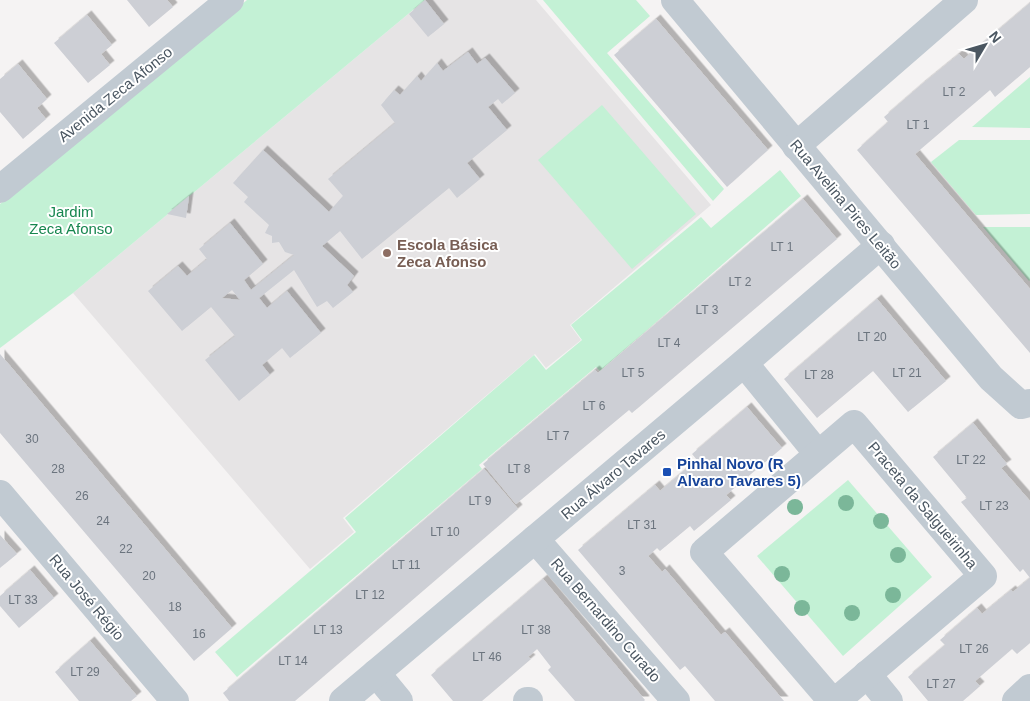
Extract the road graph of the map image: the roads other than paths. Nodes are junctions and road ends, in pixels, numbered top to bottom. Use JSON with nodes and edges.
{"nodes":[{"id":1,"x":230,"y":0,"type":"edge"},
{"id":2,"x":675,"y":0,"type":"edge"},
{"id":3,"x":964,"y":0,"type":"edge"},
{"id":4,"x":796,"y":146,"type":"junction"},
{"id":5,"x":0,"y":189,"type":"edge"},
{"id":6,"x":881,"y":245,"type":"junction"},
{"id":7,"x":744,"y":363,"type":"junction"},
{"id":8,"x":1026,"y":404,"type":"edge"},
{"id":9,"x":818,"y":454,"type":"junction"},
{"id":10,"x":0,"y":494,"type":"edge"},
{"id":11,"x":536,"y":538,"type":"junction"},
{"id":12,"x":376,"y":674,"type":"junction"},
{"id":13,"x":867,"y":674,"type":"junction"},
{"id":14,"x":1030,"y":688,"type":"edge"},
{"id":15,"x":175,"y":701,"type":"edge"},
{"id":16,"x":343,"y":701,"type":"edge"},
{"id":17,"x":399,"y":701,"type":"edge"},
{"id":18,"x":676,"y":701,"type":"edge"},
{"id":19,"x":832,"y":701,"type":"edge"},
{"id":20,"x":836,"y":701,"type":"edge"},
{"id":21,"x":889,"y":701,"type":"edge"},
{"id":22,"x":1016,"y":701,"type":"edge"}],
"edges":[{"from":1,"to":5,"type":"street","name":"Avenida Zeca Afonso"},
{"from":2,"to":4,"type":"street","name":"Rua Avelina Pires Leitão"},
{"from":3,"to":4,"type":"street"},
{"from":4,"to":6,"type":"street","name":"Rua Avelina Pires Leitão"},
{"from":6,"to":7,"type":"street","name":"Rua Álvaro Tavares"},
{"from":6,"to":8,"type":"street","name":"Rua Avelina Pires Leitão"},
{"from":7,"to":9,"type":"street"},
{"from":7,"to":11,"type":"street","name":"Rua Álvaro Tavares"},
{"from":9,"to":13,"type":"street","name":"Praceta da Salgueirinha"},
{"from":9,"to":19,"type":"street","name":"Praceta da Salgueirinha"},
{"from":10,"to":15,"type":"street","name":"Rua José Régio"},
{"from":11,"to":12,"type":"street","name":"Rua Álvaro Tavares"},
{"from":11,"to":18,"type":"street","name":"Rua Bernardino Curado"},
{"from":12,"to":16,"type":"street","name":"Rua Álvaro Tavares"},
{"from":12,"to":17,"type":"street"},
{"from":13,"to":20,"type":"street","name":"Praceta da Salgueirinha"},
{"from":13,"to":21,"type":"street"},
{"from":14,"to":22,"type":"street"}]}
